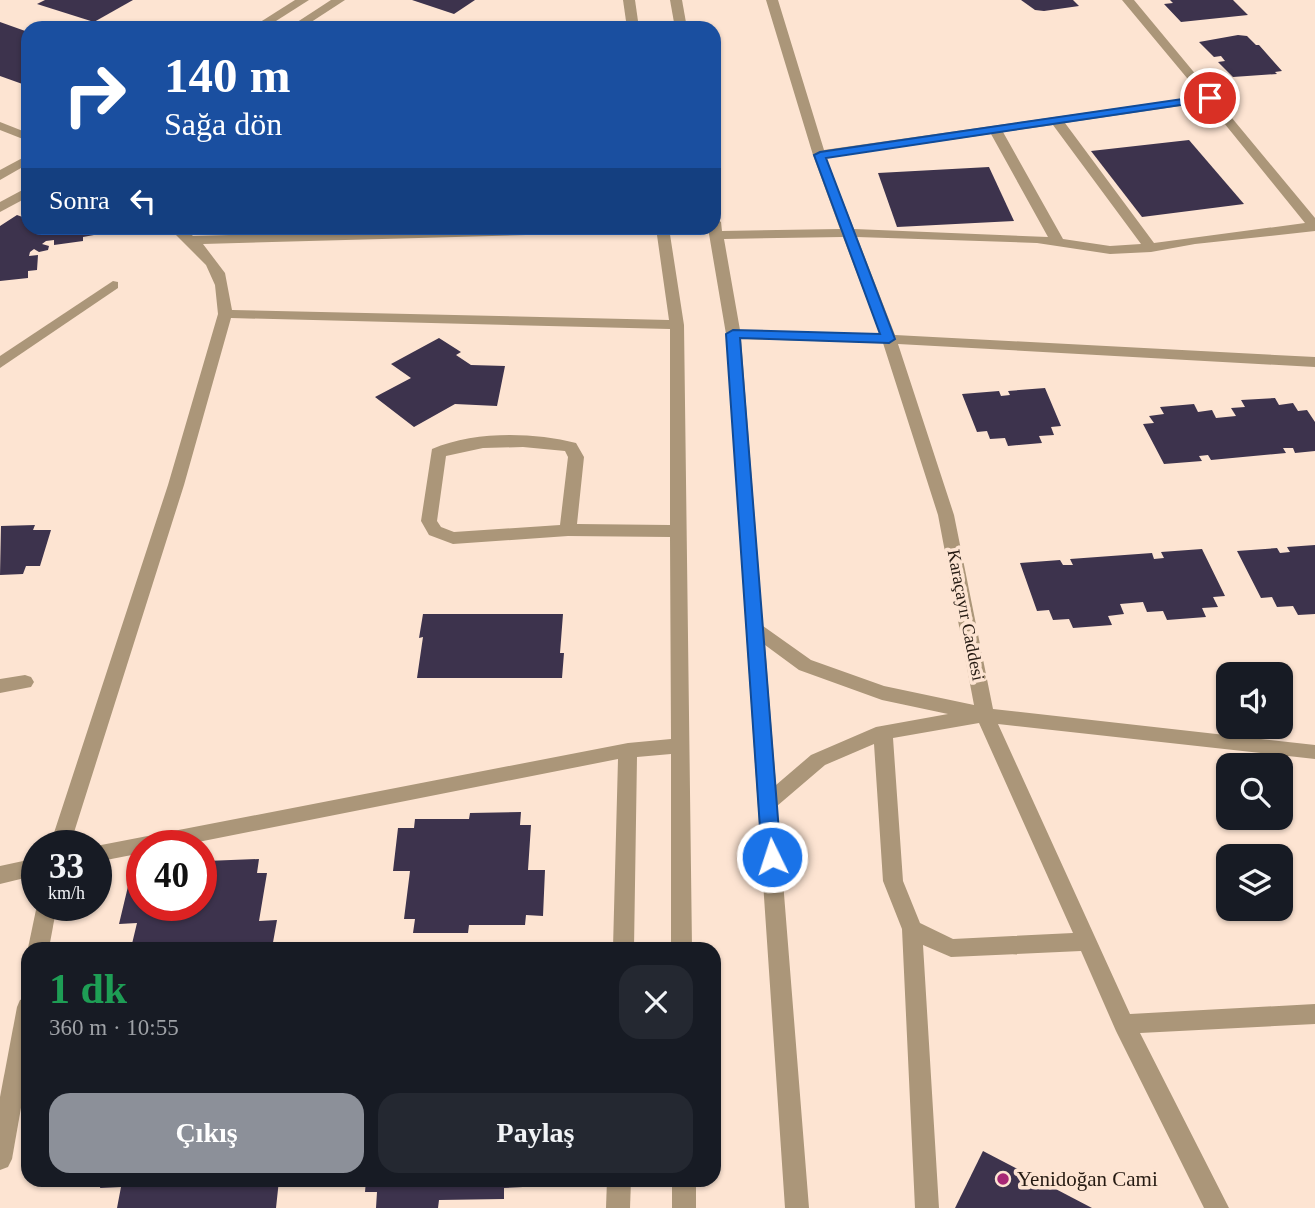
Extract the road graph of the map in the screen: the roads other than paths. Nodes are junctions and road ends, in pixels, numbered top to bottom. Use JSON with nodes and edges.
{"nodes":[{"id":1,"x":303,"y":0,"type":"edge"},
{"id":2,"x":339,"y":0,"type":"edge"},
{"id":3,"x":629,"y":0,"type":"edge"},
{"id":4,"x":676,"y":0,"type":"edge"},
{"id":5,"x":772,"y":0,"type":"edge"},
{"id":6,"x":1128,"y":0,"type":"edge"},
{"id":7,"x":268,"y":21,"type":"edge"},
{"id":8,"x":305,"y":21,"type":"edge"},
{"id":9,"x":632,"y":21,"type":"edge"},
{"id":10,"x":680,"y":21,"type":"edge"},
{"id":11,"x":1210,"y":98,"type":"junction"},
{"id":12,"x":1056,"y":121,"type":"junction"},
{"id":13,"x":0,"y":126,"type":"edge"},
{"id":14,"x":995,"y":130,"type":"junction"},
{"id":15,"x":21,"y":134,"type":"edge"},
{"id":16,"x":820,"y":155,"type":"junction"},
{"id":17,"x":21,"y":163,"type":"edge"},
{"id":18,"x":0,"y":176,"type":"edge"},
{"id":19,"x":21,"y":195,"type":"edge"},
{"id":20,"x":0,"y":208,"type":"edge"},
{"id":21,"x":1315,"y":227,"type":"edge"},
{"id":22,"x":721,"y":229,"type":"edge"},
{"id":23,"x":849,"y":233,"type":"junction"},
{"id":24,"x":184,"y":235,"type":"edge"},
{"id":25,"x":376,"y":235,"type":"edge"},
{"id":26,"x":664,"y":235,"type":"edge"},
{"id":27,"x":716,"y":235,"type":"edge"},
{"id":28,"x":191,"y":240,"type":"junction"},
{"id":29,"x":1058,"y":242,"type":"junction"},
{"id":30,"x":1151,"y":248,"type":"junction"},
{"id":31,"x":113,"y":285,"type":"dead end"},
{"id":32,"x":225,"y":314,"type":"junction"},
{"id":33,"x":677,"y":325,"type":"junction"},
{"id":34,"x":733,"y":334,"type":"junction"},
{"id":35,"x":889,"y":339,"type":"junction"},
{"id":36,"x":1315,"y":362,"type":"edge"},
{"id":37,"x":0,"y":363,"type":"edge"},
{"id":38,"x":568,"y":530,"type":"junction"},
{"id":39,"x":679,"y":531,"type":"junction"},
{"id":40,"x":754,"y":628,"type":"junction"},
{"id":41,"x":25,"y":682,"type":"dead end"},
{"id":42,"x":0,"y":685,"type":"edge"},
{"id":43,"x":985,"y":715,"type":"junction"},
{"id":44,"x":883,"y":732,"type":"junction"},
{"id":45,"x":681,"y":746,"type":"junction"},
{"id":46,"x":628,"y":750,"type":"junction"},
{"id":47,"x":1315,"y":752,"type":"edge"},
{"id":48,"x":768,"y":803,"type":"junction"},
{"id":49,"x":65,"y":830,"type":"edge"},
{"id":50,"x":112,"y":851,"type":"edge"},
{"id":51,"x":21,"y":870,"type":"edge"},
{"id":52,"x":0,"y":875,"type":"edge"},
{"id":53,"x":44,"y":921,"type":"edge"},
{"id":54,"x":912,"y":929,"type":"junction"},
{"id":55,"x":40,"y":942,"type":"edge"},
{"id":56,"x":624,"y":942,"type":"edge"},
{"id":57,"x":682,"y":942,"type":"edge"},
{"id":58,"x":1087,"y":942,"type":"junction"},
{"id":59,"x":1315,"y":1014,"type":"edge"},
{"id":60,"x":1124,"y":1024,"type":"junction"},
{"id":61,"x":21,"y":1045,"type":"edge"},
{"id":62,"x":0,"y":1159,"type":"edge"},
{"id":63,"x":619,"y":1187,"type":"edge"},
{"id":64,"x":684,"y":1187,"type":"edge"},
{"id":65,"x":618,"y":1208,"type":"edge"},
{"id":66,"x":684,"y":1208,"type":"edge"},
{"id":67,"x":797,"y":1208,"type":"edge"},
{"id":68,"x":927,"y":1208,"type":"edge"},
{"id":69,"x":1217,"y":1208,"type":"edge"}],
"edges":[{"from":1,"to":7,"type":"street"},
{"from":2,"to":8,"type":"street"},
{"from":3,"to":9,"type":"street"},
{"from":4,"to":10,"type":"street"},
{"from":5,"to":16,"type":"street","name":"Karaçayır Caddesi"},
{"from":6,"to":11,"type":"street"},
{"from":11,"to":12,"type":"street"},
{"from":11,"to":21,"type":"street"},
{"from":12,"to":14,"type":"street"},
{"from":12,"to":30,"type":"street"},
{"from":13,"to":15,"type":"street"},
{"from":14,"to":16,"type":"street"},
{"from":14,"to":29,"type":"street"},
{"from":16,"to":23,"type":"street","name":"Karaçayır Caddesi"},
{"from":17,"to":18,"type":"street"},
{"from":19,"to":20,"type":"street"},
{"from":21,"to":30,"type":"street"},
{"from":22,"to":23,"type":"street"},
{"from":23,"to":29,"type":"street"},
{"from":23,"to":35,"type":"street","name":"Karaçayır Caddesi"},
{"from":24,"to":28,"type":"street"},
{"from":25,"to":28,"type":"street"},
{"from":26,"to":33,"type":"street"},
{"from":27,"to":34,"type":"street"},
{"from":28,"to":32,"type":"street"},
{"from":29,"to":30,"type":"street"},
{"from":31,"to":37,"type":"street"},
{"from":32,"to":33,"type":"street"},
{"from":32,"to":49,"type":"street"},
{"from":33,"to":39,"type":"street"},
{"from":34,"to":35,"type":"street"},
{"from":34,"to":40,"type":"street"},
{"from":35,"to":36,"type":"street"},
{"from":35,"to":43,"type":"street","name":"Karaçayır Caddesi"},
{"from":38,"to":38,"type":"street"},
{"from":38,"to":39,"type":"street"},
{"from":39,"to":45,"type":"street"},
{"from":40,"to":43,"type":"street"},
{"from":40,"to":48,"type":"street"},
{"from":41,"to":42,"type":"street"},
{"from":43,"to":44,"type":"street"},
{"from":43,"to":47,"type":"street"},
{"from":43,"to":58,"type":"street","name":"Karaçayır Caddesi"},
{"from":44,"to":48,"type":"street"},
{"from":44,"to":54,"type":"street"},
{"from":45,"to":46,"type":"street"},
{"from":45,"to":57,"type":"street"},
{"from":46,"to":50,"type":"street"},
{"from":46,"to":56,"type":"street"},
{"from":48,"to":67,"type":"street"},
{"from":51,"to":52,"type":"street"},
{"from":53,"to":55,"type":"street"},
{"from":54,"to":58,"type":"street"},
{"from":54,"to":68,"type":"street"},
{"from":58,"to":60,"type":"street","name":"Karaçayır Caddesi"},
{"from":59,"to":60,"type":"street"},
{"from":60,"to":69,"type":"street","name":"Karaçayır Caddesi"},
{"from":61,"to":62,"type":"street"},
{"from":63,"to":65,"type":"street"},
{"from":64,"to":66,"type":"street"}]}
